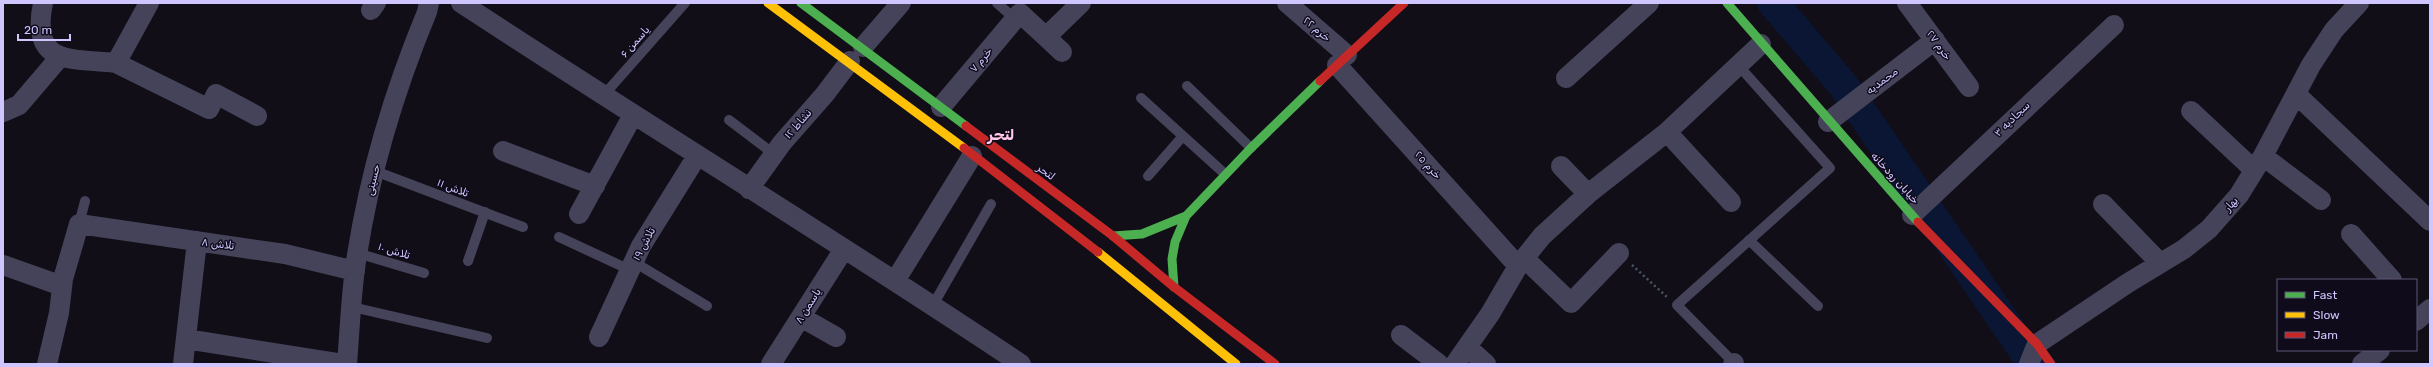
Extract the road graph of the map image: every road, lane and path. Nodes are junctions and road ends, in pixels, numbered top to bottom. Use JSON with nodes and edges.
{"nodes":[{"id":1,"x":43,"y":3,"type":"edge"},
{"id":2,"x":149,"y":3,"type":"edge"},
{"id":3,"x":429,"y":3,"type":"edge"},
{"id":4,"x":461,"y":3,"type":"edge"},
{"id":5,"x":685,"y":3,"type":"edge"},
{"id":6,"x":768,"y":3,"type":"edge"},
{"id":7,"x":801,"y":3,"type":"edge"},
{"id":8,"x":901,"y":3,"type":"edge"},
{"id":9,"x":997,"y":3,"type":"edge"},
{"id":10,"x":1081,"y":3,"type":"edge"},
{"id":11,"x":1287,"y":3,"type":"edge"},
{"id":12,"x":1404,"y":3,"type":"edge"},
{"id":13,"x":1649,"y":3,"type":"edge"},
{"id":14,"x":1727,"y":3,"type":"edge"},
{"id":15,"x":1907,"y":3,"type":"edge"},
{"id":16,"x":2359,"y":3,"type":"edge"},
{"id":17,"x":1018,"y":16,"type":"junction"},
{"id":18,"x":2114,"y":25,"type":"dead end"},
{"id":19,"x":1046,"y":37,"type":"junction"},
{"id":20,"x":1935,"y":40,"type":"junction"},
{"id":21,"x":1761,"y":44,"type":"junction"},
{"id":22,"x":1062,"y":52,"type":"dead end"},
{"id":23,"x":856,"y":54,"type":"junction"},
{"id":24,"x":60,"y":56,"type":"junction"},
{"id":25,"x":1342,"y":60,"type":"junction"},
{"id":26,"x":116,"y":63,"type":"junction"},
{"id":27,"x":1738,"y":65,"type":"junction"},
{"id":28,"x":1566,"y":78,"type":"dead end"},
{"id":29,"x":1187,"y":86,"type":"dead end"},
{"id":30,"x":1969,"y":87,"type":"dead end"},
{"id":31,"x":2296,"y":94,"type":"junction"},
{"id":32,"x":603,"y":96,"type":"junction"},
{"id":33,"x":1141,"y":98,"type":"dead end"},
{"id":34,"x":941,"y":107,"type":"junction"},
{"id":35,"x":2191,"y":111,"type":"dead end"},
{"id":36,"x":3,"y":112,"type":"edge"},
{"id":37,"x":633,"y":115,"type":"junction"},
{"id":38,"x":257,"y":116,"type":"dead end"},
{"id":39,"x":729,"y":120,"type":"dead end"},
{"id":40,"x":1828,"y":122,"type":"junction"},
{"id":41,"x":1667,"y":132,"type":"junction"},
{"id":42,"x":1183,"y":136,"type":"junction"},
{"id":43,"x":1251,"y":148,"type":"junction"},
{"id":44,"x":503,"y":151,"type":"dead end"},
{"id":45,"x":774,"y":154,"type":"junction"},
{"id":46,"x":697,"y":156,"type":"junction"},
{"id":47,"x":972,"y":156,"type":"junction"},
{"id":48,"x":2259,"y":163,"type":"junction"},
{"id":49,"x":1562,"y":166,"type":"dead end"},
{"id":50,"x":375,"y":171,"type":"junction"},
{"id":51,"x":1225,"y":174,"type":"junction"},
{"id":52,"x":1148,"y":176,"type":"dead end"},
{"id":53,"x":594,"y":186,"type":"junction"},
{"id":54,"x":749,"y":189,"type":"junction"},
{"id":55,"x":1588,"y":194,"type":"junction"},
{"id":56,"x":2321,"y":200,"type":"dead end"},
{"id":57,"x":85,"y":201,"type":"dead end"},
{"id":58,"x":1731,"y":202,"type":"dead end"},
{"id":59,"x":991,"y":204,"type":"dead end"},
{"id":60,"x":2103,"y":204,"type":"dead end"},
{"id":61,"x":485,"y":212,"type":"junction"},
{"id":62,"x":579,"y":214,"type":"dead end"},
{"id":63,"x":1912,"y":215,"type":"junction"},
{"id":64,"x":1186,"y":216,"type":"junction"},
{"id":65,"x":2430,"y":221,"type":"edge"},
{"id":66,"x":79,"y":224,"type":"junction"},
{"id":67,"x":523,"y":226,"type":"dead end"},
{"id":68,"x":2351,"y":234,"type":"dead end"},
{"id":69,"x":1113,"y":236,"type":"junction"},
{"id":70,"x":559,"y":237,"type":"dead end"},
{"id":71,"x":1749,"y":240,"type":"junction"},
{"id":72,"x":197,"y":241,"type":"junction"},
{"id":73,"x":844,"y":249,"type":"junction"},
{"id":74,"x":1619,"y":253,"type":"joint"},
{"id":75,"x":468,"y":261,"type":"dead end"},
{"id":76,"x":356,"y":262,"type":"junction"},
{"id":77,"x":1521,"y":262,"type":"junction"},
{"id":78,"x":2160,"y":263,"type":"junction"},
{"id":79,"x":3,"y":265,"type":"edge"},
{"id":80,"x":632,"y":266,"type":"junction"},
{"id":81,"x":424,"y":273,"type":"dead end"},
{"id":82,"x":2391,"y":279,"type":"edge"},
{"id":83,"x":895,"y":281,"type":"junction"},
{"id":84,"x":62,"y":286,"type":"junction"},
{"id":85,"x":1174,"y":287,"type":"junction"},
{"id":86,"x":933,"y":305,"type":"junction"},
{"id":87,"x":1677,"y":305,"type":"junction"},
{"id":88,"x":707,"y":306,"type":"dead end"},
{"id":89,"x":1818,"y":306,"type":"dead end"},
{"id":90,"x":352,"y":307,"type":"junction"},
{"id":91,"x":801,"y":318,"type":"junction"},
{"id":92,"x":1401,"y":336,"type":"dead end"},
{"id":93,"x":599,"y":337,"type":"dead end"},
{"id":94,"x":836,"y":337,"type":"dead end"},
{"id":95,"x":487,"y":338,"type":"dead end"},
{"id":96,"x":186,"y":339,"type":"junction"},
{"id":97,"x":2036,"y":345,"type":"junction"},
{"id":98,"x":1467,"y":347,"type":"junction"},
{"id":99,"x":47,"y":364,"type":"edge"},
{"id":100,"x":183,"y":364,"type":"edge"},
{"id":101,"x":343,"y":364,"type":"edge"},
{"id":102,"x":347,"y":364,"type":"edge"},
{"id":103,"x":772,"y":364,"type":"edge"},
{"id":104,"x":1021,"y":364,"type":"edge"},
{"id":105,"x":1236,"y":364,"type":"edge"},
{"id":106,"x":1274,"y":364,"type":"edge"},
{"id":107,"x":1440,"y":364,"type":"edge"},
{"id":108,"x":1455,"y":364,"type":"edge"},
{"id":109,"x":1486,"y":364,"type":"edge"},
{"id":110,"x":1733,"y":364,"type":"edge"},
{"id":111,"x":2029,"y":364,"type":"edge"},
{"id":112,"x":2051,"y":364,"type":"edge"}],
"edges":[{"from":1,"to":24,"type":"street"},
{"from":2,"to":26,"type":"street"},
{"from":3,"to":50,"type":"street","name":"حسینی"},
{"from":4,"to":32,"type":"street"},
{"from":5,"to":32,"type":"lane","name":"یاسمن ۶"},
{"from":6,"to":23,"type":"street","name":"لتحر"},
{"from":7,"to":23,"type":"street","name":"لتحر"},
{"from":8,"to":23,"type":"street","name":"نشاط ۱۲"},
{"from":9,"to":17,"type":"lane"},
{"from":10,"to":19,"type":"street"},
{"from":11,"to":25,"type":"street","name":"خرم ۲۲"},
{"from":12,"to":25,"type":"street"},
{"from":13,"to":28,"type":"street"},
{"from":14,"to":21,"type":"street","name":"خیابان رودخانه"},
{"from":15,"to":20,"type":"street","name":"خرم ۲۷"},
{"from":16,"to":31,"type":"street","name":"بهار"},
{"from":17,"to":19,"type":"street"},
{"from":17,"to":34,"type":"street","name":"خرم ۷"},
{"from":18,"to":63,"type":"street","name":"سجادیه ۳"},
{"from":19,"to":22,"type":"street"},
{"from":20,"to":30,"type":"street","name":"خرم ۲۷"},
{"from":20,"to":40,"type":"street","name":"محمدیه"},
{"from":21,"to":27,"type":"street"},
{"from":21,"to":40,"type":"street","name":"خیابان رودخانه"},
{"from":23,"to":34,"type":"street","name":"لتحر"},
{"from":23,"to":45,"type":"street","name":"نشاط ۱۲"},
{"from":23,"to":47,"type":"street","name":"لتحر"},
{"from":24,"to":26,"type":"street"},
{"from":24,"to":36,"type":"street"},
{"from":25,"to":43,"type":"street"},
{"from":25,"to":77,"type":"street","name":"خرم ۲۵"},
{"from":26,"to":38,"type":"street"},
{"from":27,"to":41,"type":"street"},
{"from":27,"to":71,"type":"lane"},
{"from":29,"to":43,"type":"lane"},
{"from":31,"to":48,"type":"street","name":"بهار"},
{"from":31,"to":65,"type":"street"},
{"from":32,"to":37,"type":"street"},
{"from":33,"to":42,"type":"lane"},
{"from":34,"to":69,"type":"street","name":"لتحر"},
{"from":35,"to":48,"type":"street"},
{"from":37,"to":46,"type":"street"},
{"from":37,"to":53,"type":"street"},
{"from":39,"to":45,"type":"lane"},
{"from":40,"to":63,"type":"street","name":"خیابان رودخانه"},
{"from":41,"to":55,"type":"street"},
{"from":41,"to":58,"type":"street"},
{"from":42,"to":51,"type":"lane"},
{"from":42,"to":52,"type":"lane"},
{"from":43,"to":51,"type":"street"},
{"from":44,"to":53,"type":"street"},
{"from":45,"to":54,"type":"street","name":"نشاط ۱۲"},
{"from":46,"to":54,"type":"street"},
{"from":46,"to":80,"type":"street","name":"تلاش ۱۹"},
{"from":47,"to":83,"type":"street"},
{"from":47,"to":105,"type":"street","name":"لتحر"},
{"from":48,"to":56,"type":"street"},
{"from":48,"to":78,"type":"street","name":"بهار"},
{"from":49,"to":55,"type":"street"},
{"from":50,"to":61,"type":"lane","name":"تلاش ۱۱"},
{"from":50,"to":76,"type":"street","name":"حسینی"},
{"from":51,"to":64,"type":"street"},
{"from":53,"to":62,"type":"street"},
{"from":54,"to":73,"type":"street"},
{"from":55,"to":77,"type":"street"},
{"from":57,"to":66,"type":"lane"},
{"from":59,"to":86,"type":"lane"},
{"from":60,"to":78,"type":"street"},
{"from":61,"to":67,"type":"lane","name":"تلاش ۱۱"},
{"from":61,"to":75,"type":"lane"},
{"from":63,"to":97,"type":"street","name":"خیابان رودخانه"},
{"from":64,"to":69,"type":"street"},
{"from":64,"to":85,"type":"street"},
{"from":66,"to":72,"type":"street","name":"تلاش ۸"},
{"from":66,"to":84,"type":"street"},
{"from":68,"to":82,"type":"street"},
{"from":69,"to":85,"type":"street","name":"لتحر"},
{"from":70,"to":80,"type":"lane"},
{"from":71,"to":87,"type":"lane"},
{"from":71,"to":89,"type":"lane"},
{"from":72,"to":76,"type":"street","name":"تلاش ۸"},
{"from":72,"to":96,"type":"street"},
{"from":73,"to":83,"type":"street"},
{"from":73,"to":91,"type":"street","name":"یاسمن ۸"},
{"from":74,"to":77,"type":"street","name":"خرم ۲۵"},
{"from":74,"to":87,"type":"path"},
{"from":76,"to":81,"type":"lane","name":"تلاش ۱۰"},
{"from":76,"to":90,"type":"street","name":"حسینی"},
{"from":77,"to":98,"type":"street"},
{"from":78,"to":97,"type":"street","name":"بهار"},
{"from":79,"to":84,"type":"street"},
{"from":80,"to":88,"type":"lane"},
{"from":80,"to":93,"type":"street","name":"تلاش ۱۹"},
{"from":83,"to":86,"type":"street"},
{"from":84,"to":99,"type":"street"},
{"from":85,"to":106,"type":"street","name":"لتحر"},
{"from":86,"to":104,"type":"street"},
{"from":87,"to":110,"type":"lane"},
{"from":90,"to":95,"type":"lane"},
{"from":90,"to":102,"type":"street","name":"حسینی"},
{"from":91,"to":94,"type":"street"},
{"from":91,"to":103,"type":"street","name":"یاسمن ۸"},
{"from":92,"to":107,"type":"street"},
{"from":96,"to":100,"type":"street"},
{"from":96,"to":101,"type":"street"},
{"from":97,"to":111,"type":"street"},
{"from":97,"to":112,"type":"street","name":"خیابان رودخانه"},
{"from":98,"to":108,"type":"street"},
{"from":98,"to":109,"type":"street"}]}
